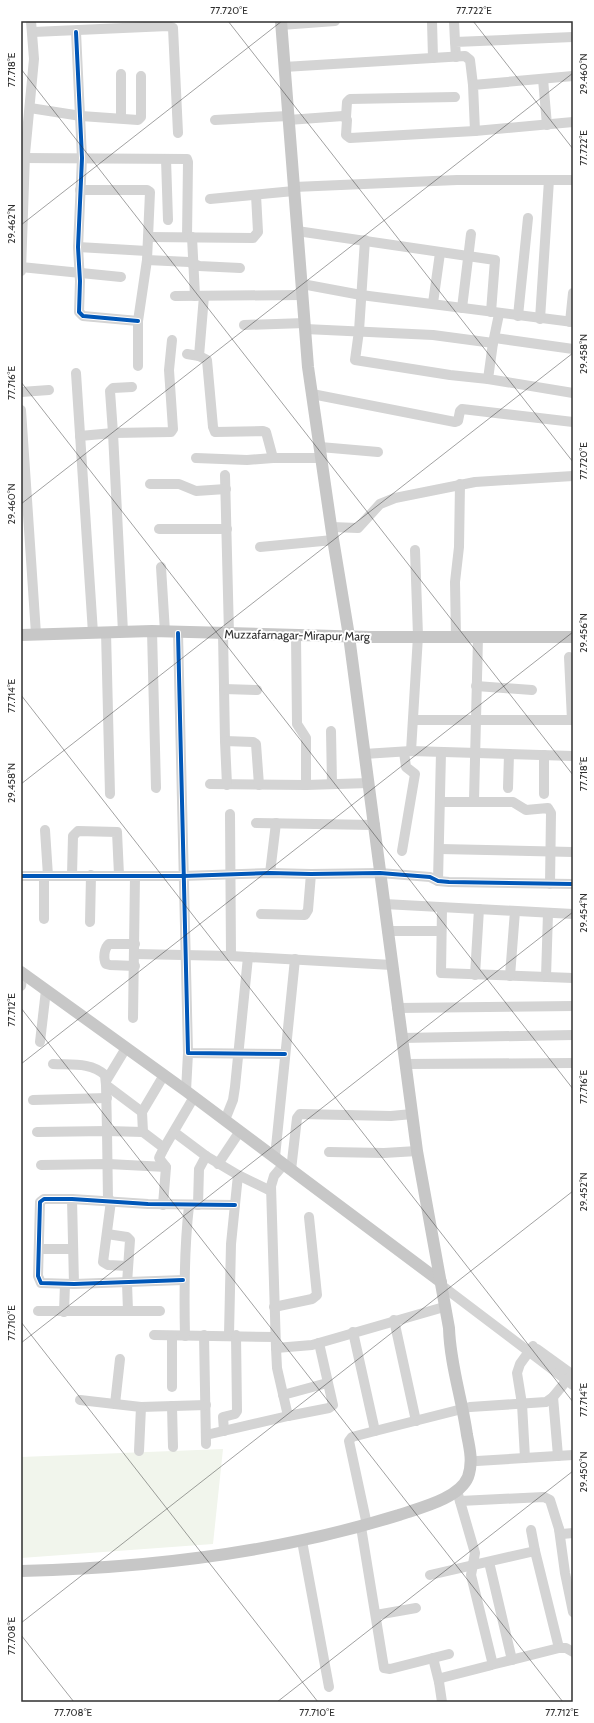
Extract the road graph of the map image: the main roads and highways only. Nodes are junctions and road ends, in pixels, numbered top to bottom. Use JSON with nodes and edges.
{"nodes":[{"id":1,"x":281,"y":23,"type":"edge"},
{"id":2,"x":21,"y":635,"type":"edge"},
{"id":3,"x":349,"y":636,"type":"junction"},
{"id":4,"x":573,"y":636,"type":"edge"},
{"id":5,"x":22,"y":973,"type":"edge"},
{"id":6,"x":441,"y":1282,"type":"junction"},
{"id":7,"x":467,"y":1408,"type":"junction"},
{"id":8,"x":458,"y":1497,"type":"junction"},
{"id":9,"x":303,"y":1544,"type":"junction"},
{"id":10,"x":21,"y":1571,"type":"edge"},
{"id":11,"x":21,"y":1577,"type":"edge"}],
"edges":[{"from":1,"to":3,"type":"main road"},
{"from":2,"to":3,"type":"main road","name":"Muzzafarnagar-Mirapur Marg"},
{"from":3,"to":4,"type":"main road","name":"Muzzafarnagar-Mirapur Marg"},
{"from":3,"to":6,"type":"main road"},
{"from":5,"to":6,"type":"main road"},
{"from":6,"to":7,"type":"main road"},
{"from":7,"to":8,"type":"main road"},
{"from":7,"to":8,"type":"main road"},
{"from":8,"to":9,"type":"main road"},
{"from":9,"to":10,"type":"main road"},
{"from":9,"to":11,"type":"main road"}]}
